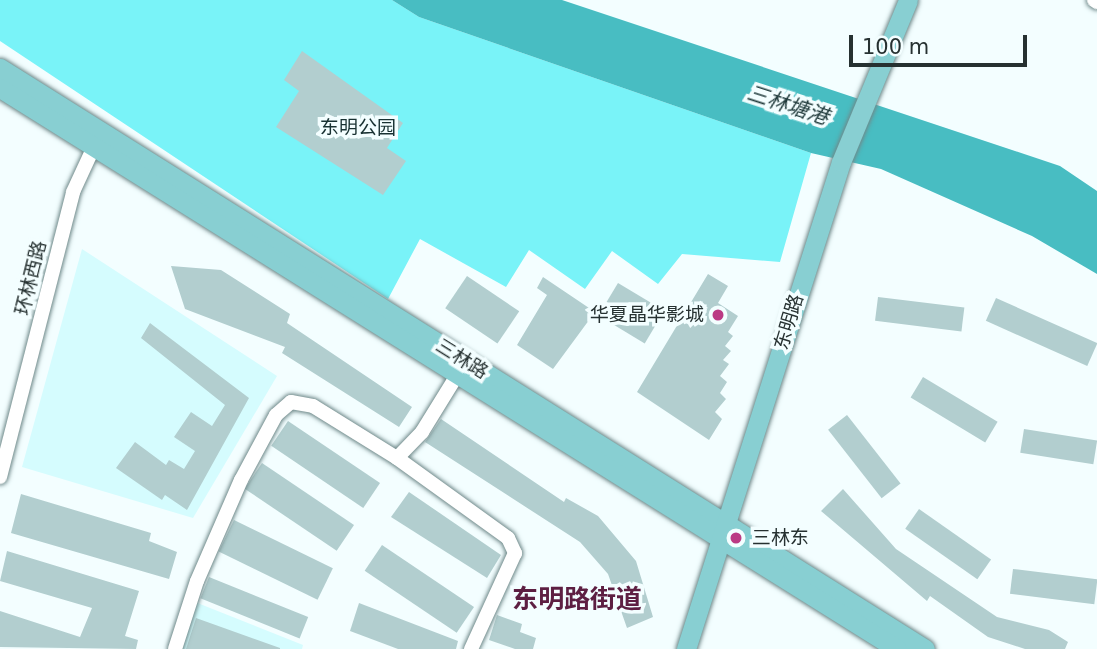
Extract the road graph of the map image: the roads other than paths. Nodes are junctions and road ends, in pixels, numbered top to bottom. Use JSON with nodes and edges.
{"nodes":[{"id":1,"x":908,"y":0,"type":"edge"},
{"id":2,"x":0,"y":68,"type":"edge"},
{"id":3,"x":0,"y":88,"type":"edge"},
{"id":4,"x":96,"y":141,"type":"junction"},
{"id":5,"x":458,"y":372,"type":"junction"},
{"id":6,"x":397,"y":458,"type":"junction"},
{"id":7,"x":0,"y":477,"type":"edge"},
{"id":8,"x":723,"y":531,"type":"junction"},
{"id":9,"x":175,"y":649,"type":"edge"},
{"id":10,"x":471,"y":649,"type":"edge"},
{"id":11,"x":686,"y":649,"type":"edge"},
{"id":12,"x":898,"y":649,"type":"edge"},
{"id":13,"x":925,"y":649,"type":"edge"}],
"edges":[{"from":1,"to":8,"type":"main road","name":"东明路"},
{"from":2,"to":4,"type":"main road","name":"三林路"},
{"from":3,"to":4,"type":"main road","name":"三林路"},
{"from":4,"to":5,"type":"main road","name":"三林路"},
{"from":4,"to":7,"type":"street","name":"环林西路"},
{"from":4,"to":8,"type":"main road","name":"三林路"},
{"from":5,"to":6,"type":"street"},
{"from":5,"to":8,"type":"main road","name":"三林路"},
{"from":6,"to":9,"type":"street"},
{"from":6,"to":10,"type":"street"},
{"from":8,"to":11,"type":"main road","name":"东明路"},
{"from":8,"to":12,"type":"main road","name":"三林路"},
{"from":8,"to":13,"type":"main road","name":"三林路"}]}
